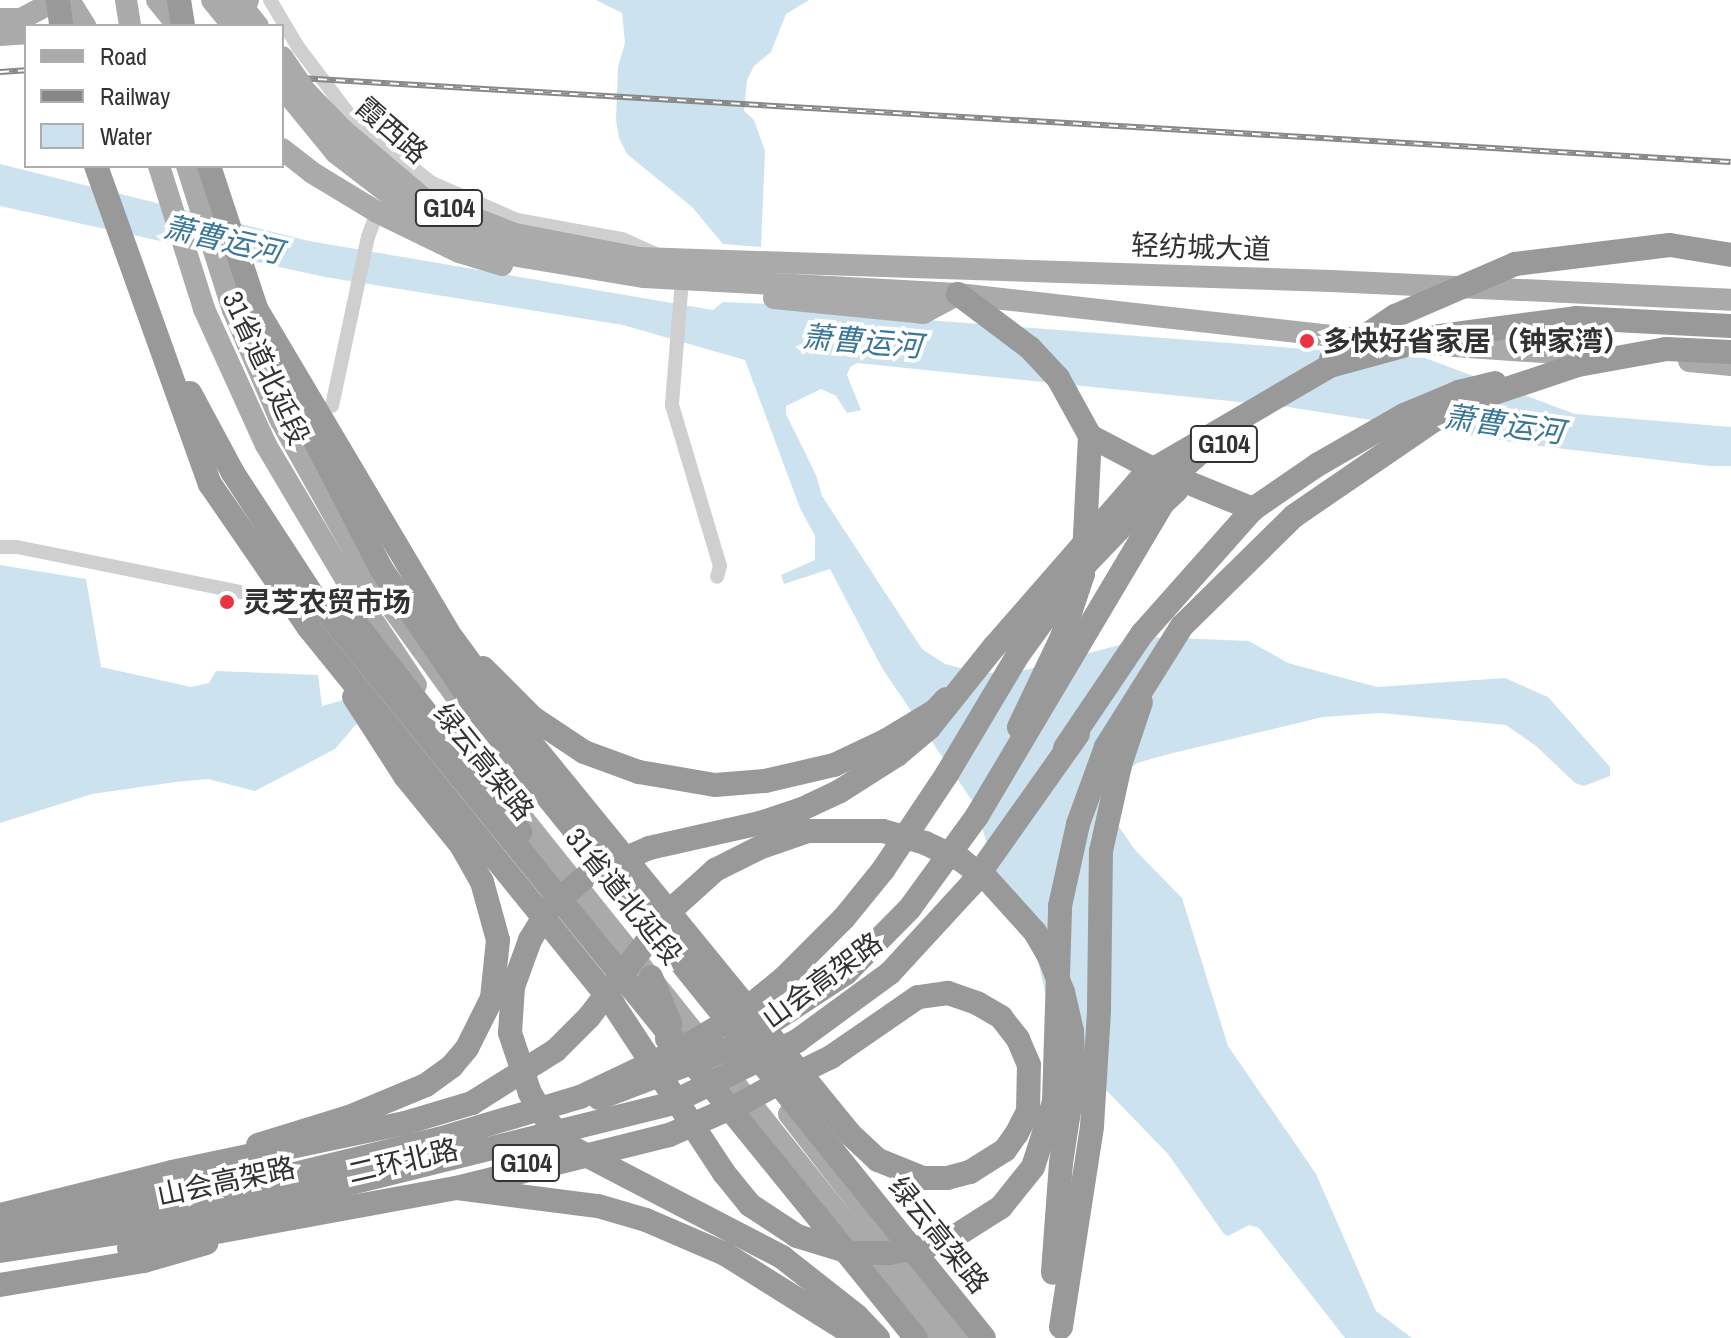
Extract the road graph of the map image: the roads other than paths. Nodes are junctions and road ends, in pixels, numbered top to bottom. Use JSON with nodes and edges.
{"nodes":[{"id":1,"x":32,"y":0,"type":"edge"},
{"id":2,"x":57,"y":0,"type":"edge"},
{"id":3,"x":69,"y":0,"type":"edge"},
{"id":4,"x":81,"y":0,"type":"edge"},
{"id":5,"x":126,"y":0,"type":"edge"},
{"id":6,"x":154,"y":0,"type":"edge"},
{"id":7,"x":179,"y":0,"type":"edge"},
{"id":8,"x":212,"y":0,"type":"edge"},
{"id":9,"x":237,"y":0,"type":"edge"},
{"id":10,"x":248,"y":0,"type":"edge"},
{"id":11,"x":270,"y":0,"type":"edge"},
{"id":12,"x":0,"y":6,"type":"edge"},
{"id":13,"x":0,"y":19,"type":"edge"},
{"id":14,"x":49,"y":24,"type":"edge"},
{"id":15,"x":61,"y":24,"type":"edge"},
{"id":16,"x":84,"y":24,"type":"edge"},
{"id":17,"x":130,"y":24,"type":"edge"},
{"id":18,"x":156,"y":24,"type":"edge"},
{"id":19,"x":178,"y":24,"type":"edge"},
{"id":20,"x":180,"y":24,"type":"edge"},
{"id":21,"x":233,"y":24,"type":"edge"},
{"id":22,"x":236,"y":24,"type":"edge"},
{"id":23,"x":258,"y":24,"type":"edge"},
{"id":24,"x":259,"y":24,"type":"edge"},
{"id":25,"x":24,"y":33,"type":"edge"},
{"id":26,"x":0,"y":35,"type":"edge"},
{"id":27,"x":284,"y":60,"type":"edge"},
{"id":28,"x":284,"y":89,"type":"edge"},
{"id":29,"x":284,"y":151,"type":"edge"},
{"id":30,"x":97,"y":168,"type":"edge"},
{"id":31,"x":97,"y":168,"type":"edge"},
{"id":32,"x":153,"y":168,"type":"edge"},
{"id":33,"x":159,"y":168,"type":"edge"},
{"id":34,"x":188,"y":168,"type":"edge"},
{"id":35,"x":210,"y":168,"type":"edge"},
{"id":36,"x":219,"y":168,"type":"edge"},
{"id":37,"x":168,"y":203,"type":"junction"},
{"id":38,"x":377,"y":212,"type":"junction"},
{"id":39,"x":1731,"y":245,"type":"edge"},
{"id":40,"x":1731,"y":255,"type":"edge"},
{"id":41,"x":712,"y":279,"type":"junction"},
{"id":42,"x":771,"y":282,"type":"junction"},
{"id":43,"x":676,"y":283,"type":"junction"},
{"id":44,"x":1440,"y":286,"type":"junction"},
{"id":45,"x":958,"y":294,"type":"junction"},
{"id":46,"x":1731,"y":300,"type":"edge"},
{"id":47,"x":255,"y":307,"type":"junction"},
{"id":48,"x":1731,"y":326,"type":"edge"},
{"id":49,"x":1731,"y":352,"type":"edge"},
{"id":50,"x":1598,"y":356,"type":"junction"},
{"id":51,"x":1731,"y":365,"type":"edge"},
{"id":52,"x":1458,"y":398,"type":"junction"},
{"id":53,"x":332,"y":406,"type":"dead end"},
{"id":54,"x":1233,"y":423,"type":"junction"},
{"id":55,"x":1087,"y":430,"type":"junction"},
{"id":56,"x":1253,"y":509,"type":"junction"},
{"id":57,"x":342,"y":532,"type":"junction"},
{"id":58,"x":0,"y":547,"type":"edge"},
{"id":59,"x":717,"y":577,"type":"dead end"},
{"id":60,"x":348,"y":614,"type":"joint"},
{"id":61,"x":1182,"y":626,"type":"junction"},
{"id":62,"x":309,"y":628,"type":"junction"},
{"id":63,"x":447,"y":631,"type":"junction"},
{"id":64,"x":994,"y":647,"type":"junction"},
{"id":65,"x":977,"y":816,"type":"junction"},
{"id":66,"x":651,"y":977,"type":"junction"},
{"id":67,"x":670,"y":1023,"type":"junction"},
{"id":68,"x":725,"y":1051,"type":"junction"},
{"id":69,"x":648,"y":1081,"type":"junction"},
{"id":70,"x":753,"y":1086,"type":"junction"},
{"id":71,"x":172,"y":1172,"type":"junction"},
{"id":72,"x":457,"y":1188,"type":"junction"},
{"id":73,"x":0,"y":1216,"type":"edge"},
{"id":74,"x":0,"y":1232,"type":"edge"},
{"id":75,"x":0,"y":1251,"type":"edge"},
{"id":76,"x":0,"y":1265,"type":"edge"},
{"id":77,"x":0,"y":1285,"type":"edge"},
{"id":78,"x":1062,"y":1333,"type":"edge"},
{"id":79,"x":859,"y":1338,"type":"edge"},
{"id":80,"x":878,"y":1338,"type":"edge"},
{"id":81,"x":916,"y":1338,"type":"edge"},
{"id":82,"x":938,"y":1338,"type":"edge"},
{"id":83,"x":963,"y":1338,"type":"edge"},
{"id":84,"x":984,"y":1338,"type":"edge"}],
"edges":[{"from":1,"to":12,"type":"main road"},
{"from":2,"to":13,"type":"main road"},
{"from":2,"to":15,"type":"highway","bridge":true},
{"from":3,"to":16,"type":"main road","bridge":true},
{"from":4,"to":14,"type":"main road"},
{"from":5,"to":17,"type":"main road"},
{"from":6,"to":18,"type":"main road"},
{"from":6,"to":19,"type":"main road"},
{"from":7,"to":20,"type":"highway"},
{"from":8,"to":21,"type":"main road"},
{"from":9,"to":23,"type":"main road"},
{"from":10,"to":22,"type":"main road","bridge":true},
{"from":10,"to":24,"type":"main road"},
{"from":11,"to":43,"type":"street"},
{"from":25,"to":26,"type":"main road"},
{"from":27,"to":43,"type":"main road","name":"霞西路","number":"G104","bridge":true},
{"from":28,"to":43,"type":"main road","name":"霞西路"},
{"from":29,"to":38,"type":"main road"},
{"from":30,"to":62,"type":"highway","bridge":true},
{"from":31,"to":81,"type":"highway","name":"绿云高架路","bridge":true},
{"from":32,"to":37,"type":"main road"},
{"from":33,"to":37,"type":"main road","name":"31省道北延段"},
{"from":34,"to":57,"type":"main road"},
{"from":35,"to":47,"type":"highway","name":"绿云高架路","bridge":true},
{"from":36,"to":57,"type":"main road","bridge":true},
{"from":37,"to":66,"type":"main road","name":"31省道北延段"},
{"from":38,"to":43,"type":"main road"},
{"from":38,"to":53,"type":"street"},
{"from":39,"to":44,"type":"highway"},
{"from":40,"to":65,"type":"highway","number":"G104","bridge":true},
{"from":41,"to":42,"type":"main road"},
{"from":41,"to":42,"type":"main road","name":"轻纺城大道","number":"G104"},
{"from":41,"to":43,"type":"main road","name":"轻纺城大道","number":"G104"},
{"from":41,"to":43,"type":"main road"},
{"from":42,"to":44,"type":"main road","name":"轻纺城大道","number":"G104"},
{"from":42,"to":45,"type":"main road"},
{"from":43,"to":59,"type":"street"},
{"from":44,"to":46,"type":"main road","name":"轻纺城大道","number":"G104"},
{"from":45,"to":50,"type":"main road","number":"G104"},
{"from":45,"to":55,"type":"highway"},
{"from":47,"to":63,"type":"highway","bridge":true},
{"from":47,"to":84,"type":"highway","name":"绿云高架路","bridge":true},
{"from":48,"to":54,"type":"highway","bridge":true},
{"from":49,"to":52,"type":"highway","bridge":true},
{"from":50,"to":51,"type":"main road","number":"G104"},
{"from":50,"to":52,"type":"highway","number":"G104"},
{"from":52,"to":56,"type":"highway","number":"G104"},
{"from":52,"to":61,"type":"highway","bridge":true},
{"from":52,"to":75,"type":"highway","name":"山会高架路","bridge":true},
{"from":54,"to":64,"type":"highway","bridge":true},
{"from":54,"to":74,"type":"highway","name":"山会高架路","bridge":true},
{"from":55,"to":56,"type":"highway"},
{"from":55,"to":65,"type":"highway","bridge":true},
{"from":56,"to":70,"type":"highway","name":"二环北路","number":"G104","bridge":true},
{"from":57,"to":68,"type":"main road"},
{"from":58,"to":60,"type":"street"},
{"from":60,"to":67,"type":"highway"},
{"from":61,"to":62,"type":"highway","bridge":true},
{"from":61,"to":78,"type":"highway"},
{"from":62,"to":71,"type":"highway","bridge":true},
{"from":63,"to":64,"type":"highway","bridge":true},
{"from":63,"to":72,"type":"highway","bridge":true},
{"from":64,"to":80,"type":"highway","bridge":true},
{"from":65,"to":68,"type":"highway","number":"G104","bridge":true},
{"from":66,"to":67,"type":"highway"},
{"from":66,"to":68,"type":"main road","name":"31省道北延段"},
{"from":67,"to":69,"type":"highway"},
{"from":68,"to":69,"type":"highway","number":"G104"},
{"from":68,"to":70,"type":"main road","name":"31省道北延段"},
{"from":69,"to":73,"type":"highway","number":"G104"},
{"from":70,"to":77,"type":"highway","name":"二环北路","number":"G104"},
{"from":70,"to":82,"type":"main road","name":"31省道北延段"},
{"from":70,"to":83,"type":"main road"},
{"from":71,"to":73,"type":"highway","bridge":true},
{"from":71,"to":78,"type":"highway","bridge":true},
{"from":72,"to":76,"type":"highway","bridge":true},
{"from":72,"to":79,"type":"highway","bridge":true}]}
